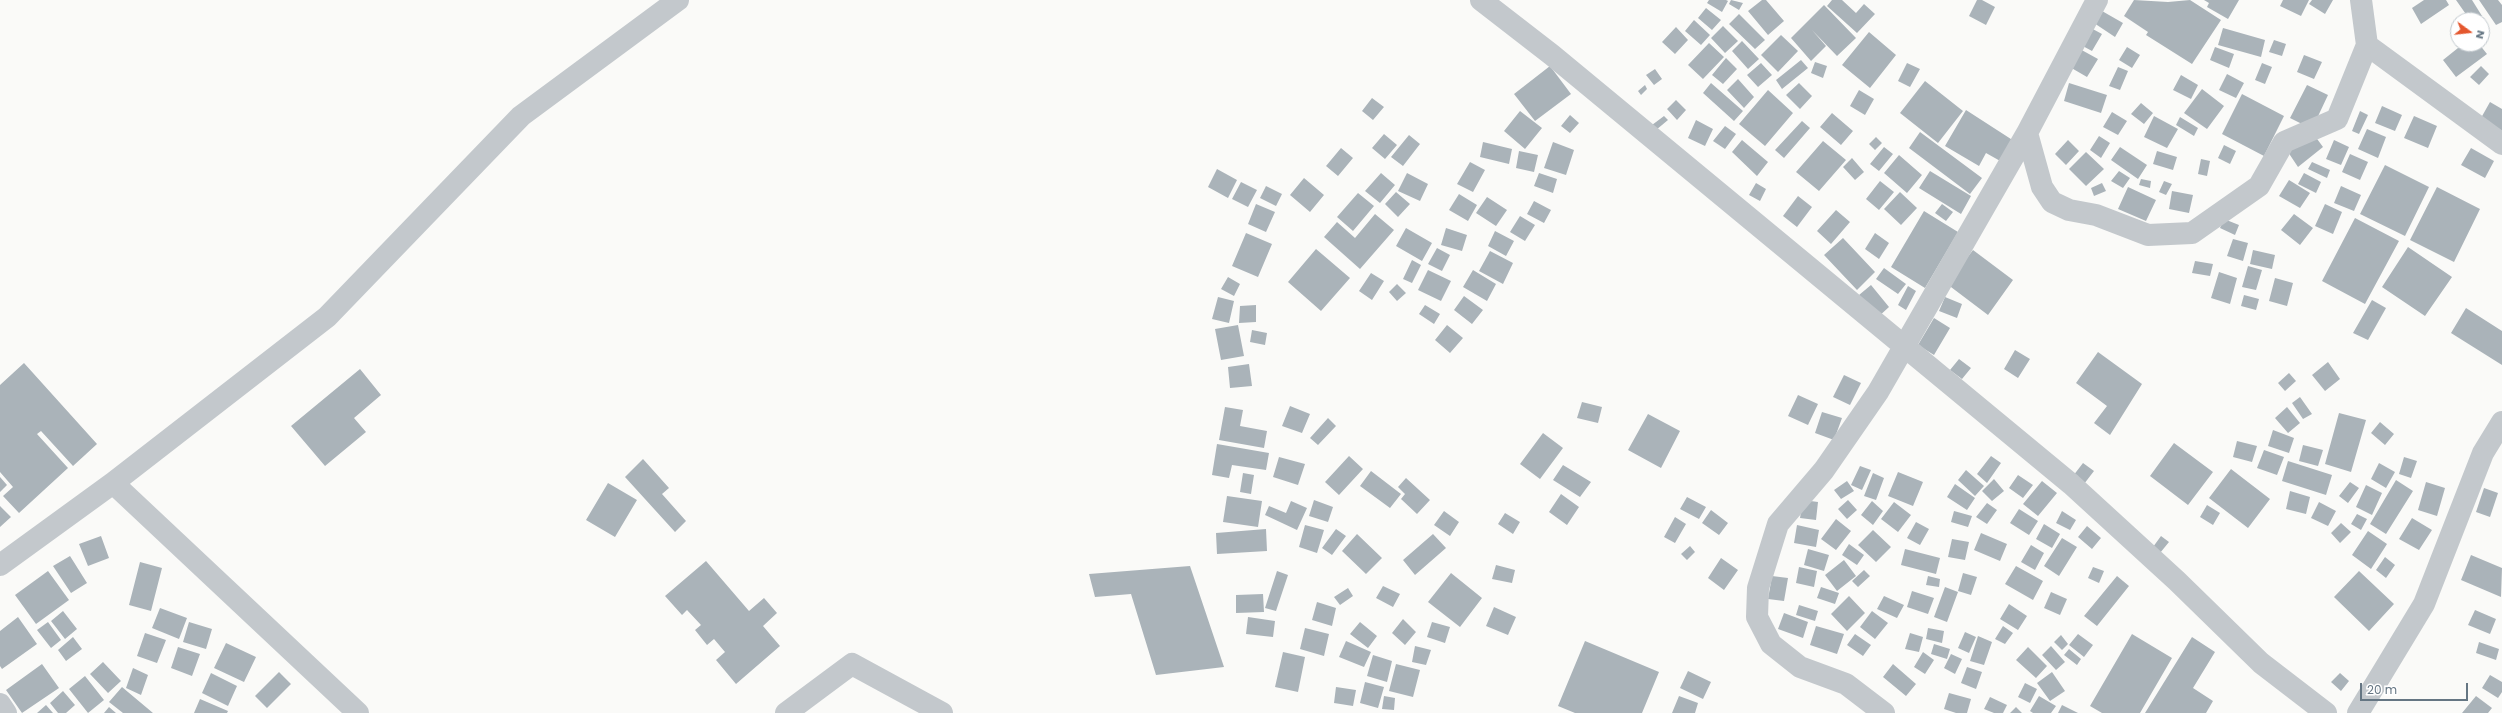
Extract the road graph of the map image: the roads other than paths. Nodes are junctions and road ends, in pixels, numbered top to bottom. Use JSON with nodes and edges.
{"nodes":[{"id":1,"x":678,"y":0,"type":"edge"},
{"id":2,"x":1480,"y":0,"type":"edge"},
{"id":3,"x":2097,"y":0,"type":"edge"},
{"id":4,"x":2361,"y":0,"type":"edge"},
{"id":5,"x":2367,"y":45,"type":"junction"},
{"id":6,"x":2028,"y":133,"type":"junction"},
{"id":7,"x":2502,"y":144,"type":"edge"},
{"id":8,"x":1906,"y":346,"type":"junction"},
{"id":9,"x":2502,"y":422,"type":"edge"},
{"id":10,"x":113,"y":483,"type":"junction"},
{"id":11,"x":0,"y":565,"type":"edge"},
{"id":12,"x":0,"y":704,"type":"edge"},
{"id":13,"x":6,"y":713,"type":"edge"},
{"id":14,"x":358,"y":713,"type":"edge"},
{"id":15,"x":786,"y":713,"type":"edge"},
{"id":16,"x":942,"y":713,"type":"edge"},
{"id":17,"x":1884,"y":713,"type":"edge"},
{"id":18,"x":2326,"y":713,"type":"edge"},
{"id":19,"x":2358,"y":713,"type":"edge"}],
"edges":[{"from":1,"to":10,"type":"street"},
{"from":2,"to":8,"type":"street"},
{"from":3,"to":6,"type":"street"},
{"from":4,"to":5,"type":"street"},
{"from":5,"to":6,"type":"street"},
{"from":5,"to":7,"type":"street"},
{"from":6,"to":8,"type":"street"},
{"from":8,"to":17,"type":"street"},
{"from":8,"to":18,"type":"street"},
{"from":9,"to":19,"type":"street"},
{"from":10,"to":11,"type":"street"},
{"from":10,"to":14,"type":"street"},
{"from":12,"to":13,"type":"street"},
{"from":15,"to":16,"type":"street"}]}
